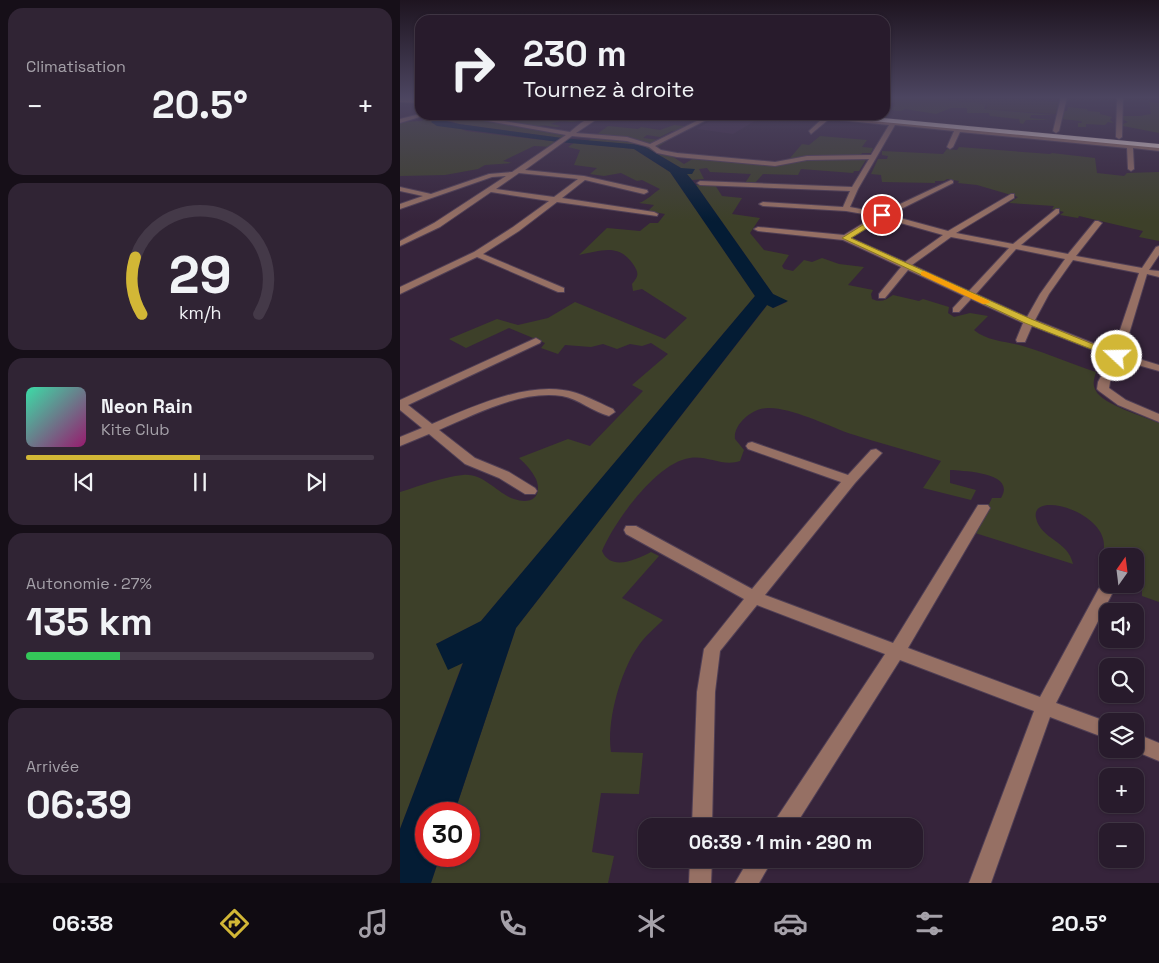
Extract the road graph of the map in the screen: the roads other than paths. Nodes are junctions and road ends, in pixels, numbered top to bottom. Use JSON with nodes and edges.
{"nodes":[{"id":1,"x":567,"y":138,"type":"edge"},
{"id":2,"x":579,"y":138,"type":"edge"},
{"id":3,"x":666,"y":138,"type":"edge"},
{"id":4,"x":884,"y":138,"type":"edge"},
{"id":5,"x":954,"y":138,"type":"edge"},
{"id":6,"x":1028,"y":138,"type":"edge"},
{"id":7,"x":1082,"y":138,"type":"edge"},
{"id":8,"x":1092,"y":138,"type":"edge"},
{"id":9,"x":1125,"y":138,"type":"edge"},
{"id":10,"x":1159,"y":145,"type":"edge"},
{"id":11,"x":650,"y":146,"type":"junction"},
{"id":12,"x":1130,"y":146,"type":"junction"},
{"id":13,"x":950,"y":147,"type":"dead end"},
{"id":14,"x":873,"y":157,"type":"junction"},
{"id":15,"x":1131,"y":169,"type":"dead end"},
{"id":16,"x":515,"y":173,"type":"junction"},
{"id":17,"x":584,"y":178,"type":"junction"},
{"id":18,"x":951,"y":182,"type":"dead end"},
{"id":19,"x":700,"y":183,"type":"dead end"},
{"id":20,"x":400,"y":189,"type":"edge"},
{"id":21,"x":854,"y":189,"type":"junction"},
{"id":22,"x":489,"y":190,"type":"junction"},
{"id":23,"x":644,"y":192,"type":"dead end"},
{"id":24,"x":431,"y":196,"type":"junction"},
{"id":25,"x":1011,"y":196,"type":"dead end"},
{"id":26,"x":553,"y":200,"type":"junction"},
{"id":27,"x":762,"y":204,"type":"dead end"},
{"id":28,"x":400,"y":207,"type":"edge"},
{"id":29,"x":846,"y":210,"type":"junction"},
{"id":30,"x":1056,"y":211,"type":"dead end"},
{"id":31,"x":654,"y":214,"type":"dead end"},
{"id":32,"x":882,"y":215,"type":"junction"},
{"id":33,"x":1098,"y":224,"type":"dead end"},
{"id":34,"x":758,"y":229,"type":"dead end"},
{"id":35,"x":400,"y":232,"type":"edge"},
{"id":36,"x":949,"y":234,"type":"junction"},
{"id":37,"x":414,"y":238,"type":"junction"},
{"id":38,"x":845,"y":238,"type":"junction"},
{"id":39,"x":400,"y":244,"type":"edge"},
{"id":40,"x":1014,"y":247,"type":"junction"},
{"id":41,"x":1159,"y":249,"type":"edge"},
{"id":42,"x":477,"y":254,"type":"junction"},
{"id":43,"x":1069,"y":258,"type":"junction"},
{"id":44,"x":907,"y":266,"type":"junction"},
{"id":45,"x":1144,"y":271,"type":"junction"},
{"id":46,"x":1159,"y":274,"type":"edge"},
{"id":47,"x":560,"y":290,"type":"dead end"},
{"id":48,"x":400,"y":291,"type":"edge"},
{"id":49,"x":882,"y":296,"type":"dead end"},
{"id":50,"x":971,"y":296,"type":"junction"},
{"id":51,"x":956,"y":310,"type":"dead end"},
{"id":52,"x":1028,"y":321,"type":"junction"},
{"id":53,"x":1021,"y":340,"type":"dead end"},
{"id":54,"x":536,"y":342,"type":"dead end"},
{"id":55,"x":1117,"y":356,"type":"junction"},
{"id":56,"x":1159,"y":368,"type":"edge"},
{"id":57,"x":400,"y":404,"type":"edge"},
{"id":58,"x":609,"y":412,"type":"dead end"},
{"id":59,"x":1159,"y":418,"type":"edge"},
{"id":60,"x":430,"y":430,"type":"junction"},
{"id":61,"x":400,"y":442,"type":"edge"},
{"id":62,"x":752,"y":446,"type":"dead end"},
{"id":63,"x":876,"y":453,"type":"dead end"},
{"id":64,"x":850,"y":480,"type":"junction"},
{"id":65,"x":530,"y":491,"type":"dead end"},
{"id":66,"x":983,"y":508,"type":"dead end"},
{"id":67,"x":631,"y":530,"type":"dead end"},
{"id":68,"x":1104,"y":593,"type":"edge"},
{"id":69,"x":755,"y":598,"type":"junction"},
{"id":70,"x":897,"y":651,"type":"junction"},
{"id":71,"x":1045,"y":706,"type":"junction"},
{"id":72,"x":1099,"y":727,"type":"edge"},
{"id":73,"x":1144,"y":746,"type":"edge"},
{"id":74,"x":1159,"y":752,"type":"edge"},
{"id":75,"x":702,"y":818,"type":"edge"},
{"id":76,"x":788,"y":818,"type":"edge"},
{"id":77,"x":700,"y":868,"type":"edge"},
{"id":78,"x":756,"y":868,"type":"edge"},
{"id":79,"x":700,"y":883,"type":"edge"},
{"id":80,"x":746,"y":883,"type":"edge"},
{"id":81,"x":980,"y":883,"type":"edge"}],
"edges":[{"from":1,"to":16,"type":"street"},
{"from":2,"to":11,"type":"street"},
{"from":3,"to":11,"type":"street"},
{"from":4,"to":14,"type":"street"},
{"from":5,"to":13,"type":"street"},
{"from":6,"to":12,"type":"street"},
{"from":7,"to":10,"type":"highway"},
{"from":8,"to":10,"type":"highway"},
{"from":9,"to":10,"type":"street"},
{"from":10,"to":12,"type":"street"},
{"from":11,"to":14,"type":"street"},
{"from":12,"to":15,"type":"street"},
{"from":14,"to":21,"type":"street"},
{"from":16,"to":17,"type":"street"},
{"from":16,"to":22,"type":"street"},
{"from":16,"to":24,"type":"street"},
{"from":17,"to":23,"type":"street"},
{"from":17,"to":26,"type":"street"},
{"from":18,"to":32,"type":"street"},
{"from":19,"to":21,"type":"street"},
{"from":20,"to":24,"type":"street"},
{"from":21,"to":29,"type":"street"},
{"from":22,"to":26,"type":"street"},
{"from":22,"to":37,"type":"street"},
{"from":24,"to":28,"type":"street"},
{"from":25,"to":36,"type":"street"},
{"from":26,"to":31,"type":"street"},
{"from":26,"to":42,"type":"street"},
{"from":27,"to":29,"type":"street"},
{"from":29,"to":32,"type":"street"},
{"from":30,"to":40,"type":"street"},
{"from":32,"to":36,"type":"street"},
{"from":32,"to":38,"type":"street"},
{"from":33,"to":43,"type":"street"},
{"from":34,"to":38,"type":"street"},
{"from":35,"to":37,"type":"street"},
{"from":36,"to":40,"type":"street"},
{"from":36,"to":44,"type":"street"},
{"from":37,"to":39,"type":"street"},
{"from":38,"to":44,"type":"street"},
{"from":40,"to":43,"type":"street"},
{"from":40,"to":50,"type":"street"},
{"from":41,"to":45,"type":"street"},
{"from":42,"to":47,"type":"street"},
{"from":42,"to":48,"type":"street"},
{"from":43,"to":45,"type":"street"},
{"from":43,"to":52,"type":"street"},
{"from":44,"to":49,"type":"street"},
{"from":44,"to":50,"type":"street"},
{"from":45,"to":46,"type":"street"},
{"from":45,"to":55,"type":"street"},
{"from":50,"to":51,"type":"street"},
{"from":50,"to":52,"type":"street"},
{"from":52,"to":53,"type":"street"},
{"from":52,"to":55,"type":"street"},
{"from":54,"to":57,"type":"street"},
{"from":55,"to":56,"type":"street"},
{"from":55,"to":59,"type":"street"},
{"from":57,"to":60,"type":"street"},
{"from":58,"to":60,"type":"street"},
{"from":60,"to":61,"type":"street"},
{"from":60,"to":65,"type":"street"},
{"from":62,"to":64,"type":"street"},
{"from":63,"to":64,"type":"street"},
{"from":64,"to":69,"type":"street"},
{"from":66,"to":70,"type":"street"},
{"from":67,"to":69,"type":"street"},
{"from":68,"to":71,"type":"street"},
{"from":69,"to":70,"type":"street"},
{"from":69,"to":75,"type":"street"},
{"from":70,"to":71,"type":"street"},
{"from":70,"to":76,"type":"street"},
{"from":71,"to":72,"type":"street"},
{"from":71,"to":81,"type":"street"},
{"from":73,"to":74,"type":"street"},
{"from":77,"to":79,"type":"street"},
{"from":78,"to":80,"type":"street"}]}
